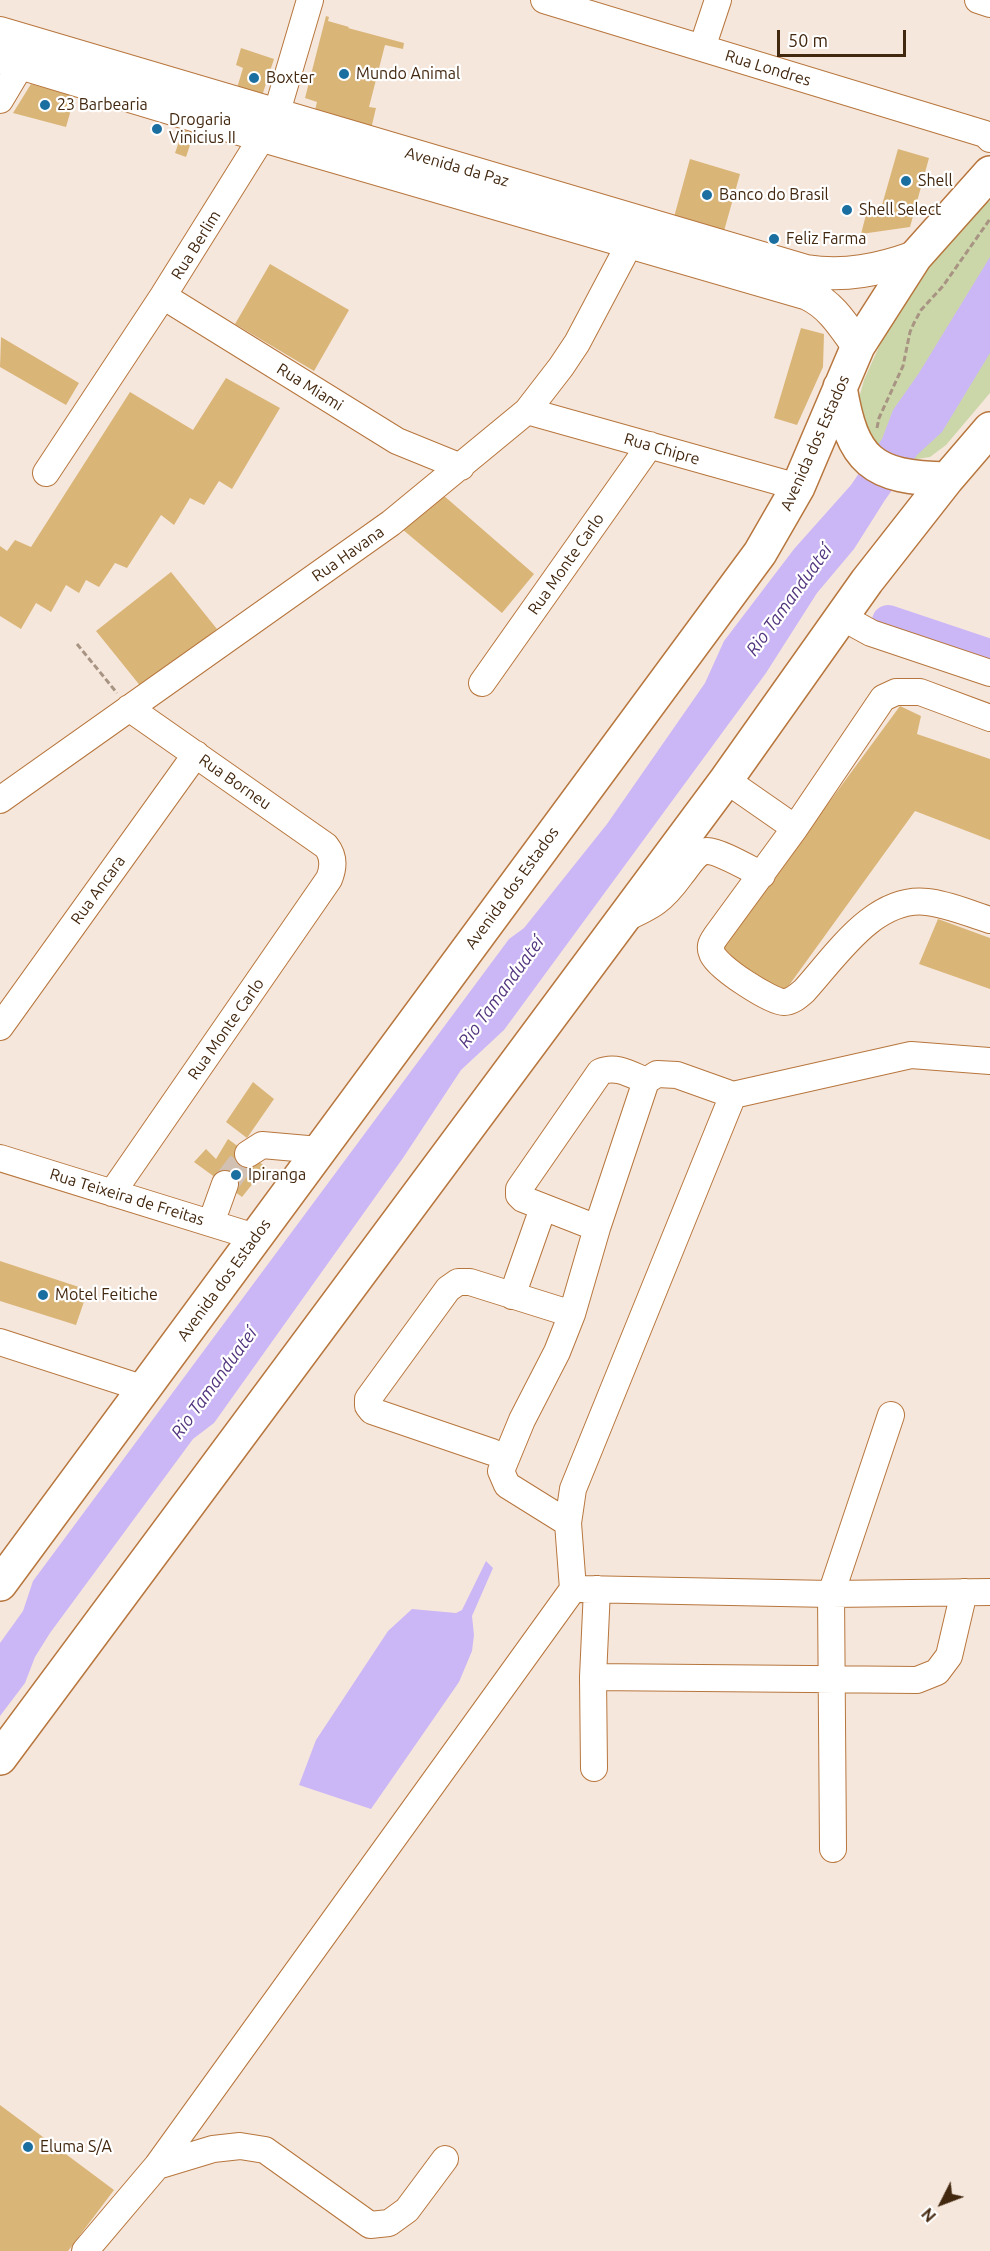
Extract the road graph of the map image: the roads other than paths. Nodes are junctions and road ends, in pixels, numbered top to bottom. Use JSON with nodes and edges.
{"nodes":[{"id":1,"x":310,"y":0,"type":"edge"},
{"id":2,"x":544,"y":0,"type":"edge"},
{"id":3,"x":718,"y":0,"type":"edge"},
{"id":4,"x":978,"y":0,"type":"edge"},
{"id":5,"x":990,"y":4,"type":"edge"},
{"id":6,"x":0,"y":33,"type":"edge"},
{"id":7,"x":702,"y":48,"type":"junction"},
{"id":8,"x":11,"y":60,"type":"edge"},
{"id":9,"x":0,"y":100,"type":"edge"},
{"id":10,"x":270,"y":126,"type":"junction"},
{"id":11,"x":990,"y":139,"type":"edge"},
{"id":12,"x":990,"y":173,"type":"edge"},
{"id":13,"x":630,"y":243,"type":"junction"},
{"id":14,"x":915,"y":257,"type":"junction"},
{"id":15,"x":164,"y":296,"type":"junction"},
{"id":16,"x":858,"y":346,"type":"junction"},
{"id":17,"x":840,"y":387,"type":"junction"},
{"id":18,"x":527,"y":411,"type":"junction"},
{"id":19,"x":990,"y":429,"type":"edge"},
{"id":20,"x":650,"y":445,"type":"junction"},
{"id":21,"x":461,"y":466,"type":"junction"},
{"id":22,"x":46,"y":473,"type":"dead end"},
{"id":23,"x":947,"y":479,"type":"junction"},
{"id":24,"x":798,"y":487,"type":"junction"},
{"id":25,"x":851,"y":622,"type":"junction"},
{"id":26,"x":990,"y":673,"type":"edge"},
{"id":27,"x":483,"y":683,"type":"dead end"},
{"id":28,"x":129,"y":708,"type":"junction"},
{"id":29,"x":990,"y":718,"type":"edge"},
{"id":30,"x":196,"y":754,"type":"junction"},
{"id":31,"x":726,"y":780,"type":"junction"},
{"id":32,"x":0,"y":800,"type":"edge"},
{"id":33,"x":795,"y":828,"type":"junction"},
{"id":34,"x":332,"y":862,"type":"joint"},
{"id":35,"x":762,"y":875,"type":"junction"},
{"id":36,"x":624,"y":919,"type":"junction"},
{"id":37,"x":990,"y":920,"type":"edge"},
{"id":38,"x":0,"y":1027,"type":"edge"},
{"id":39,"x":990,"y":1061,"type":"edge"},
{"id":40,"x":646,"y":1080,"type":"junction"},
{"id":41,"x":733,"y":1095,"type":"junction"},
{"id":42,"x":319,"y":1150,"type":"junction"},
{"id":43,"x":248,"y":1154,"type":"tunnel mouth"},
{"id":44,"x":0,"y":1158,"type":"edge"},
{"id":45,"x":225,"y":1184,"type":"tunnel mouth"},
{"id":46,"x":112,"y":1193,"type":"junction"},
{"id":47,"x":543,"y":1208,"type":"junction"},
{"id":48,"x":211,"y":1223,"type":"junction"},
{"id":49,"x":597,"y":1228,"type":"junction"},
{"id":50,"x":255,"y":1238,"type":"junction"},
{"id":51,"x":512,"y":1296,"type":"junction"},
{"id":52,"x":572,"y":1314,"type":"junction"},
{"id":53,"x":0,"y":1342,"type":"edge"},
{"id":54,"x":144,"y":1389,"type":"junction"},
{"id":55,"x":891,"y":1416,"type":"dead end"},
{"id":56,"x":492,"y":1452,"type":"dead end"},
{"id":57,"x":568,"y":1523,"type":"junction"},
{"id":58,"x":0,"y":1584,"type":"edge"},
{"id":59,"x":585,"y":1589,"type":"junction"},
{"id":60,"x":964,"y":1592,"type":"junction"},
{"id":61,"x":990,"y":1592,"type":"edge"},
{"id":62,"x":831,"y":1594,"type":"junction"},
{"id":63,"x":594,"y":1677,"type":"junction"},
{"id":64,"x":831,"y":1678,"type":"junction"},
{"id":65,"x":0,"y":1758,"type":"edge"},
{"id":66,"x":594,"y":1768,"type":"dead end"},
{"id":67,"x":832,"y":1849,"type":"dead end"},
{"id":68,"x":444,"y":2159,"type":"dead end"},
{"id":69,"x":157,"y":2166,"type":"junction"},
{"id":70,"x":87,"y":2250,"type":"edge"}],
"edges":[{"from":1,"to":10,"type":"street","name":"Rua Berlim"},
{"from":2,"to":7,"type":"street","name":"Rua Londres"},
{"from":3,"to":7,"type":"street"},
{"from":4,"to":5,"type":"street"},
{"from":6,"to":10,"type":"main road","name":"Avenida da Paz"},
{"from":7,"to":11,"type":"street","name":"Rua Londres"},
{"from":8,"to":9,"type":"street"},
{"from":8,"to":10,"type":"main road","name":"Avenida da Paz"},
{"from":10,"to":13,"type":"main road","name":"Avenida da Paz"},
{"from":10,"to":14,"type":"main road","name":"Avenida da Paz"},
{"from":10,"to":15,"type":"street","name":"Rua Berlim"},
{"from":12,"to":14,"type":"highway","name":"Avenida dos Estados"},
{"from":13,"to":16,"type":"main road","name":"Avenida da Paz"},
{"from":13,"to":18,"type":"street","name":"Rua Havana"},
{"from":14,"to":16,"type":"highway","name":"Avenida dos Estados"},
{"from":15,"to":21,"type":"street","name":"Rua Miami"},
{"from":15,"to":22,"type":"street","name":"Rua Berlim"},
{"from":16,"to":17,"type":"highway","name":"Avenida dos Estados"},
{"from":17,"to":23,"type":"highway"},
{"from":17,"to":24,"type":"highway","name":"Avenida dos Estados"},
{"from":18,"to":20,"type":"street","name":"Rua Chipre"},
{"from":18,"to":21,"type":"street","name":"Rua Havana"},
{"from":19,"to":23,"type":"highway"},
{"from":20,"to":24,"type":"street","name":"Rua Chipre"},
{"from":20,"to":27,"type":"street","name":"Rua Monte Carlo"},
{"from":21,"to":28,"type":"street","name":"Rua Havana"},
{"from":23,"to":25,"type":"highway"},
{"from":24,"to":42,"type":"highway","name":"Avenida dos Estados"},
{"from":25,"to":26,"type":"street"},
{"from":25,"to":31,"type":"highway"},
{"from":28,"to":30,"type":"street","name":"Rua Borneu"},
{"from":28,"to":32,"type":"street","name":"Rua Havana"},
{"from":29,"to":33,"type":"street"},
{"from":30,"to":34,"type":"street","name":"Rua Borneu"},
{"from":30,"to":38,"type":"street","name":"Rua Ancara"},
{"from":31,"to":33,"type":"street"},
{"from":31,"to":36,"type":"highway"},
{"from":33,"to":35,"type":"street"},
{"from":34,"to":46,"type":"street","name":"Rua Monte Carlo"},
{"from":35,"to":36,"type":"street"},
{"from":35,"to":37,"type":"street"},
{"from":36,"to":65,"type":"highway"},
{"from":39,"to":41,"type":"street"},
{"from":40,"to":41,"type":"street"},
{"from":40,"to":47,"type":"street"},
{"from":40,"to":49,"type":"street"},
{"from":41,"to":57,"type":"street"},
{"from":42,"to":43,"type":"street"},
{"from":42,"to":50,"type":"highway","name":"Avenida dos Estados"},
{"from":44,"to":46,"type":"street","name":"Rua Teixeira de Freitas"},
{"from":45,"to":48,"type":"street"},
{"from":46,"to":48,"type":"street","name":"Rua Teixeira de Freitas"},
{"from":47,"to":49,"type":"street"},
{"from":47,"to":51,"type":"street"},
{"from":48,"to":50,"type":"street","name":"Rua Teixeira de Freitas"},
{"from":49,"to":52,"type":"street"},
{"from":50,"to":54,"type":"highway","name":"Avenida dos Estados"},
{"from":51,"to":52,"type":"street"},
{"from":51,"to":56,"type":"street"},
{"from":52,"to":57,"type":"street"},
{"from":53,"to":54,"type":"street"},
{"from":54,"to":58,"type":"highway","name":"Avenida dos Estados"},
{"from":55,"to":62,"type":"street"},
{"from":57,"to":59,"type":"street"},
{"from":59,"to":62,"type":"street"},
{"from":59,"to":63,"type":"street"},
{"from":59,"to":69,"type":"street"},
{"from":60,"to":61,"type":"street"},
{"from":60,"to":62,"type":"street"},
{"from":60,"to":64,"type":"street"},
{"from":62,"to":64,"type":"street"},
{"from":63,"to":64,"type":"street"},
{"from":63,"to":66,"type":"street"},
{"from":64,"to":67,"type":"street"},
{"from":68,"to":69,"type":"street"},
{"from":69,"to":70,"type":"street"}]}
